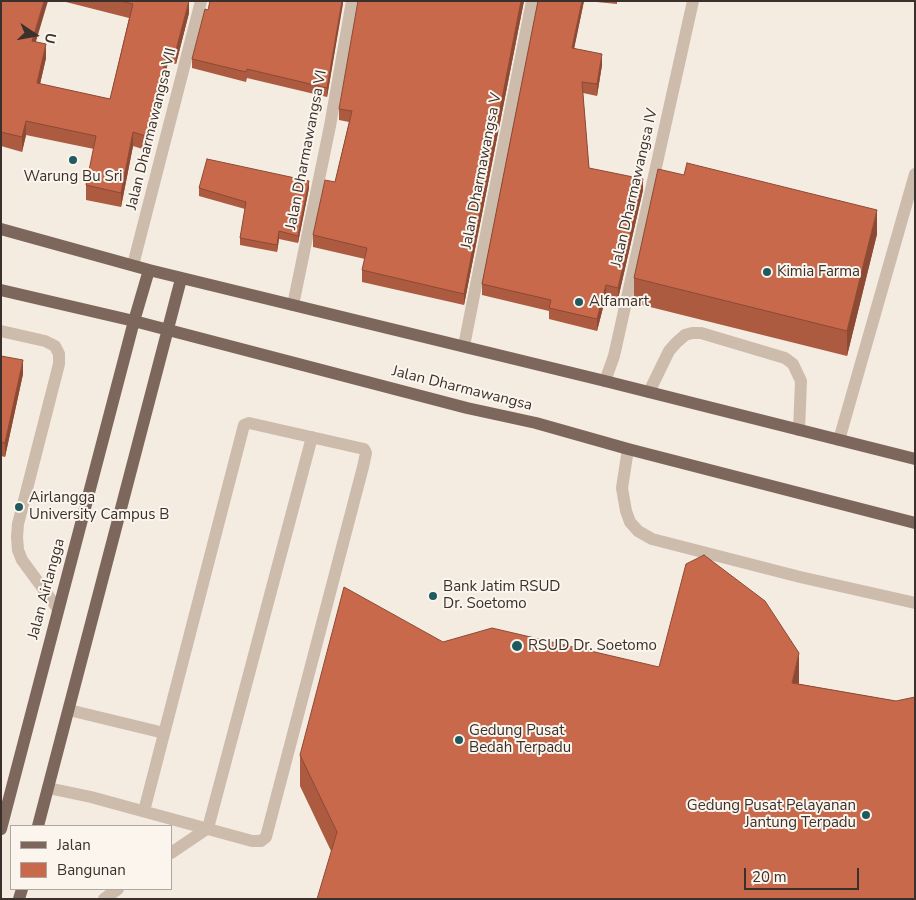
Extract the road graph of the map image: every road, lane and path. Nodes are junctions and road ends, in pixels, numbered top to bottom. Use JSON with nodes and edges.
{"nodes":[{"id":1,"x":201,"y":1,"type":"edge"},
{"id":2,"x":352,"y":1,"type":"edge"},
{"id":3,"x":532,"y":1,"type":"edge"},
{"id":4,"x":693,"y":1,"type":"edge"},
{"id":5,"x":915,"y":174,"type":"edge"},
{"id":6,"x":1,"y":228,"type":"edge"},
{"id":7,"x":134,"y":265,"type":"junction"},
{"id":8,"x":149,"y":270,"type":"junction"},
{"id":9,"x":181,"y":279,"type":"junction"},
{"id":10,"x":1,"y":290,"type":"edge"},
{"id":11,"x":293,"y":305,"type":"junction"},
{"id":12,"x":134,"y":321,"type":"junction"},
{"id":13,"x":1,"y":330,"type":"edge"},
{"id":14,"x":168,"y":330,"type":"junction"},
{"id":15,"x":464,"y":346,"type":"junction"},
{"id":16,"x":605,"y":381,"type":"junction"},
{"id":17,"x":649,"y":392,"type":"junction"},
{"id":18,"x":799,"y":430,"type":"junction"},
{"id":19,"x":312,"y":437,"type":"junction"},
{"id":20,"x":839,"y":440,"type":"junction"},
{"id":21,"x":628,"y":449,"type":"junction"},
{"id":22,"x":915,"y":459,"type":"edge"},
{"id":23,"x":915,"y":523,"type":"edge"},
{"id":24,"x":915,"y":603,"type":"edge"},
{"id":25,"x":58,"y":609,"type":"junction"},
{"id":26,"x":69,"y":710,"type":"junction"},
{"id":27,"x":164,"y":733,"type":"junction"},
{"id":28,"x":48,"y":788,"type":"junction"},
{"id":29,"x":144,"y":811,"type":"junction"},
{"id":30,"x":38,"y":825,"type":"edge"},
{"id":31,"x":208,"y":828,"type":"junction"},
{"id":32,"x":1,"y":829,"type":"edge"},
{"id":33,"x":172,"y":852,"type":"edge"},
{"id":34,"x":117,"y":890,"type":"edge"},
{"id":35,"x":104,"y":899,"type":"edge"}],
"edges":[{"from":1,"to":7,"type":"street","name":"Jalan Dharmawangsa VII"},
{"from":2,"to":11,"type":"street","name":"Jalan Dharmawangsa VI"},
{"from":3,"to":15,"type":"street","name":"Jalan Dharmawangsa V"},
{"from":4,"to":16,"type":"street","name":"Jalan Dharmawangsa IV"},
{"from":5,"to":20,"type":"street"},
{"from":6,"to":7,"type":"main road"},
{"from":7,"to":8,"type":"main road"},
{"from":8,"to":9,"type":"main road"},
{"from":8,"to":12,"type":"main road","name":"Jalan Airlangga"},
{"from":9,"to":11,"type":"main road"},
{"from":9,"to":14,"type":"main road"},
{"from":10,"to":12,"type":"main road","name":"Jalan Dharmawangsa"},
{"from":11,"to":15,"type":"main road"},
{"from":12,"to":14,"type":"main road","name":"Jalan Dharmawangsa"},
{"from":12,"to":25,"type":"main road","name":"Jalan Airlangga"},
{"from":13,"to":25,"type":"street"},
{"from":14,"to":21,"type":"main road","name":"Jalan Dharmawangsa"},
{"from":14,"to":26,"type":"main road"},
{"from":15,"to":16,"type":"main road"},
{"from":16,"to":17,"type":"main road"},
{"from":17,"to":18,"type":"main road"},
{"from":17,"to":18,"type":"street"},
{"from":18,"to":20,"type":"main road"},
{"from":19,"to":27,"type":"street"},
{"from":19,"to":31,"type":"street"},
{"from":19,"to":31,"type":"street"},
{"from":20,"to":22,"type":"main road"},
{"from":21,"to":23,"type":"main road","name":"Jalan Dharmawangsa"},
{"from":21,"to":24,"type":"street"},
{"from":25,"to":32,"type":"main road","name":"Jalan Airlangga"},
{"from":26,"to":27,"type":"street"},
{"from":26,"to":28,"type":"main road"},
{"from":27,"to":29,"type":"street"},
{"from":28,"to":29,"type":"street"},
{"from":28,"to":30,"type":"main road"},
{"from":29,"to":31,"type":"street"},
{"from":31,"to":33,"type":"street"},
{"from":34,"to":35,"type":"street"}]}
